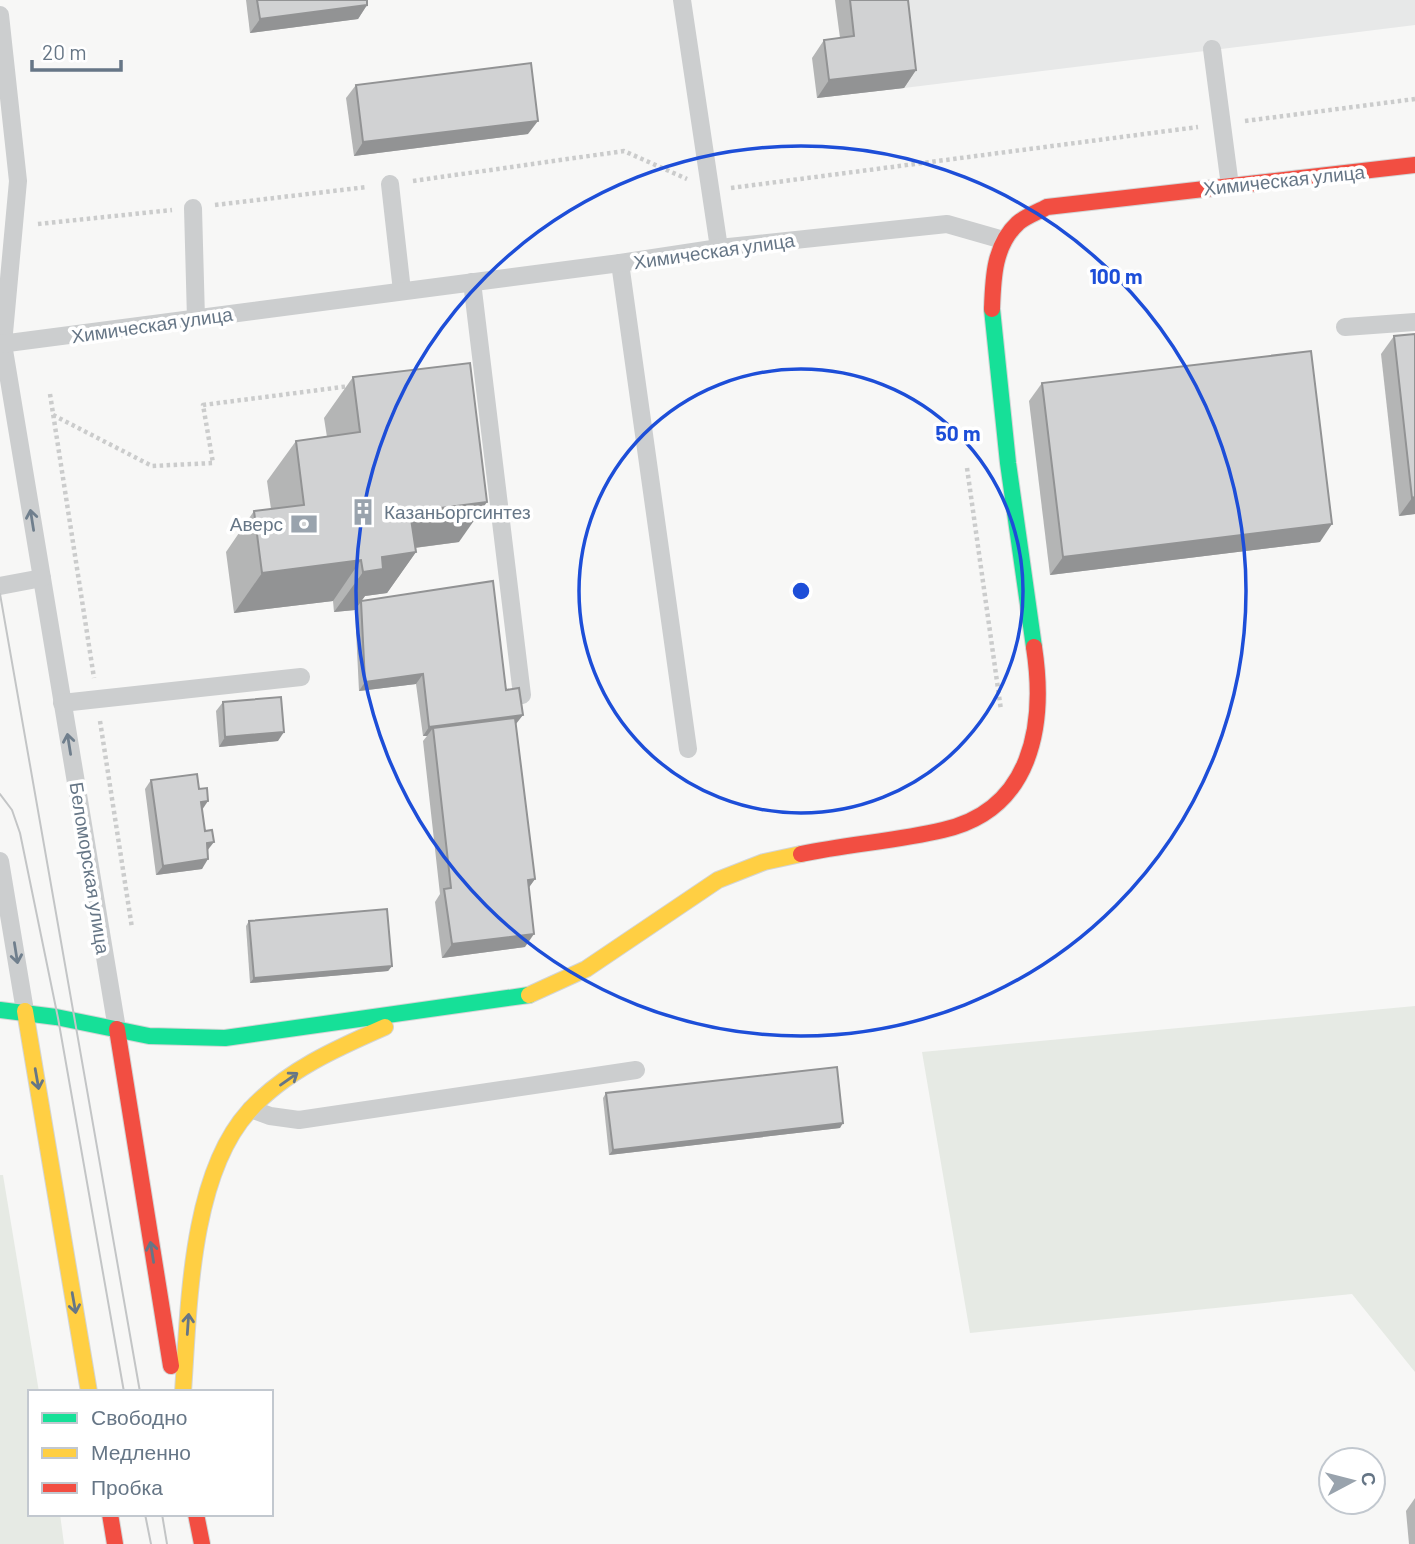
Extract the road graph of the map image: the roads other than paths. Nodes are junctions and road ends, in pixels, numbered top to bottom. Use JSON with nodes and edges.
{"nodes":[{"id":1,"x":681,"y":0,"type":"edge"},
{"id":2,"x":0,"y":15,"type":"edge"},
{"id":3,"x":1212,"y":49,"type":"dead end"},
{"id":4,"x":1415,"y":165,"type":"edge"},
{"id":5,"x":390,"y":184,"type":"road end"},
{"id":6,"x":1230,"y":186,"type":"junction"},
{"id":7,"x":193,"y":208,"type":"road end"},
{"id":8,"x":1003,"y":240,"type":"junction"},
{"id":9,"x":719,"y":248,"type":"junction"},
{"id":10,"x":620,"y":264,"type":"junction"},
{"id":11,"x":472,"y":282,"type":"junction"},
{"id":12,"x":402,"y":291,"type":"junction"},
{"id":13,"x":196,"y":319,"type":"junction"},
{"id":14,"x":1415,"y":322,"type":"edge"},
{"id":15,"x":1345,"y":327,"type":"dead end"},
{"id":16,"x":2,"y":344,"type":"edge"},
{"id":17,"x":41,"y":578,"type":"junction"},
{"id":18,"x":0,"y":586,"type":"edge"},
{"id":19,"x":301,"y":677,"type":"dead end"},
{"id":20,"x":522,"y":695,"type":"edge"},
{"id":21,"x":62,"y":703,"type":"junction"},
{"id":22,"x":688,"y":749,"type":"dead end"},
{"id":23,"x":0,"y":861,"type":"edge"},
{"id":24,"x":0,"y":1010,"type":"edge"},
{"id":25,"x":25,"y":1011,"type":"junction"},
{"id":26,"x":423,"y":1011,"type":"junction"},
{"id":27,"x":117,"y":1029,"type":"junction"},
{"id":28,"x":636,"y":1070,"type":"dead end"},
{"id":29,"x":251,"y":1109,"type":"junction"},
{"id":30,"x":89,"y":1390,"type":"edge"},
{"id":31,"x":175,"y":1390,"type":"edge"},
{"id":32,"x":183,"y":1390,"type":"edge"},
{"id":33,"x":110,"y":1516,"type":"edge"},
{"id":34,"x":196,"y":1516,"type":"edge"},
{"id":35,"x":115,"y":1544,"type":"edge"},
{"id":36,"x":202,"y":1544,"type":"edge"}],
"edges":[{"from":1,"to":9,"type":"lane"},
{"from":2,"to":16,"type":"lane","name":"Беломорская улица"},
{"from":3,"to":6,"type":"lane"},
{"from":4,"to":6,"type":"main road","name":"Химическая улица"},
{"from":5,"to":12,"type":"lane"},
{"from":6,"to":8,"type":"main road","name":"Химическая улица"},
{"from":7,"to":13,"type":"lane"},
{"from":8,"to":9,"type":"lane","name":"Химическая улица"},
{"from":8,"to":26,"type":"main road"},
{"from":9,"to":10,"type":"lane","name":"Химическая улица"},
{"from":10,"to":11,"type":"lane","name":"Химическая улица"},
{"from":10,"to":22,"type":"lane"},
{"from":11,"to":12,"type":"lane","name":"Химическая улица"},
{"from":11,"to":20,"type":"lane"},
{"from":12,"to":13,"type":"lane","name":"Химическая улица"},
{"from":13,"to":16,"type":"lane","name":"Химическая улица"},
{"from":14,"to":15,"type":"lane"},
{"from":17,"to":16,"type":"lane","name":"Беломорская улица","one_way":true},
{"from":17,"to":18,"type":"lane"},
{"from":17,"to":21,"type":"lane","name":"Беломорская улица"},
{"from":19,"to":21,"type":"lane"},
{"from":27,"to":21,"type":"lane","name":"Беломорская улица","one_way":true},
{"from":23,"to":25,"type":"lane","one_way":true},
{"from":24,"to":25,"type":"main road"},
{"from":25,"to":27,"type":"main road"},
{"from":25,"to":30,"type":"main road","one_way":true},
{"from":26,"to":27,"type":"main road"},
{"from":29,"to":26,"type":"main road","one_way":true},
{"from":31,"to":27,"type":"main road","name":"Беломорская улица","one_way":true},
{"from":28,"to":29,"type":"lane"},
{"from":32,"to":29,"type":"main road","one_way":true},
{"from":33,"to":35,"type":"main road"},
{"from":34,"to":36,"type":"main road"}]}
